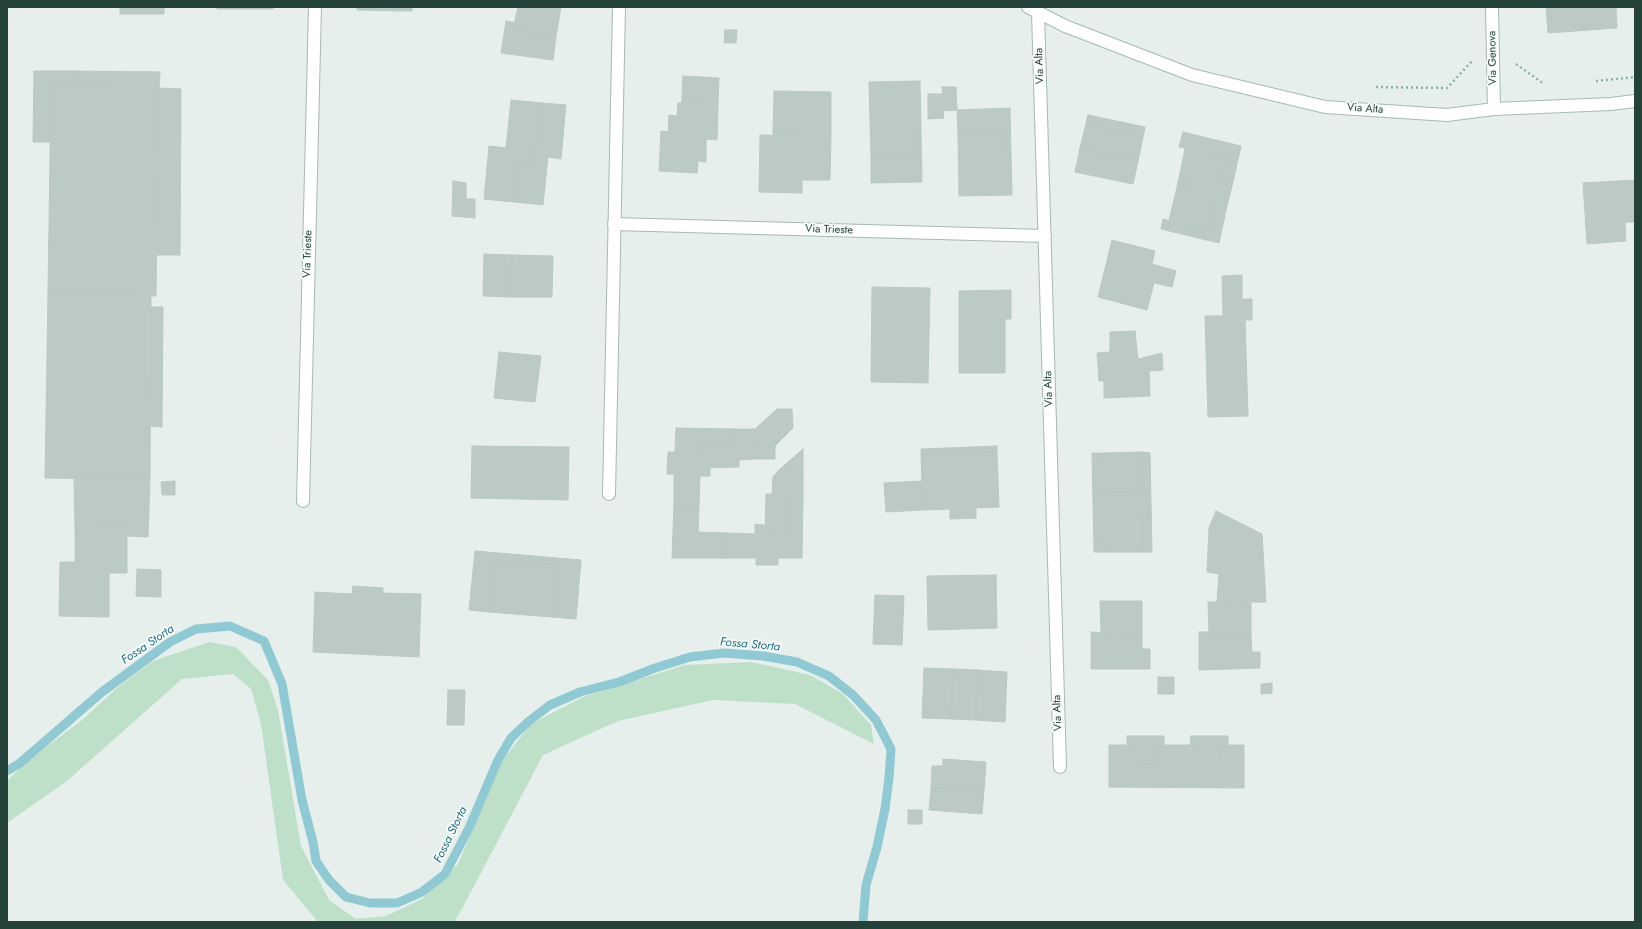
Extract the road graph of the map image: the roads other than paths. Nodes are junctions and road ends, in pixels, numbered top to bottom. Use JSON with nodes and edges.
{"nodes":[{"id":1,"x":315,"y":7,"type":"edge"},
{"id":2,"x":619,"y":7,"type":"edge"},
{"id":3,"x":1492,"y":7,"type":"edge"},
{"id":4,"x":1033,"y":10,"type":"edge"},
{"id":5,"x":1635,"y":101,"type":"edge"},
{"id":6,"x":1494,"y":109,"type":"junction"},
{"id":7,"x":614,"y":224,"type":"junction"},
{"id":8,"x":1044,"y":236,"type":"junction"},
{"id":9,"x":608,"y":494,"type":"dead end"},
{"id":10,"x":303,"y":501,"type":"dead end"},
{"id":11,"x":1060,"y":767,"type":"dead end"}],
"edges":[{"from":1,"to":10,"type":"street","name":"Via Trieste"},
{"from":2,"to":7,"type":"street"},
{"from":3,"to":6,"type":"street","name":"Via Genova"},
{"from":4,"to":6,"type":"street","name":"Via Alta"},
{"from":4,"to":8,"type":"street","name":"Via Alta"},
{"from":5,"to":6,"type":"street","name":"Via Alta"},
{"from":7,"to":8,"type":"street","name":"Via Trieste"},
{"from":7,"to":9,"type":"street"},
{"from":8,"to":11,"type":"street","name":"Via Alta"}]}
